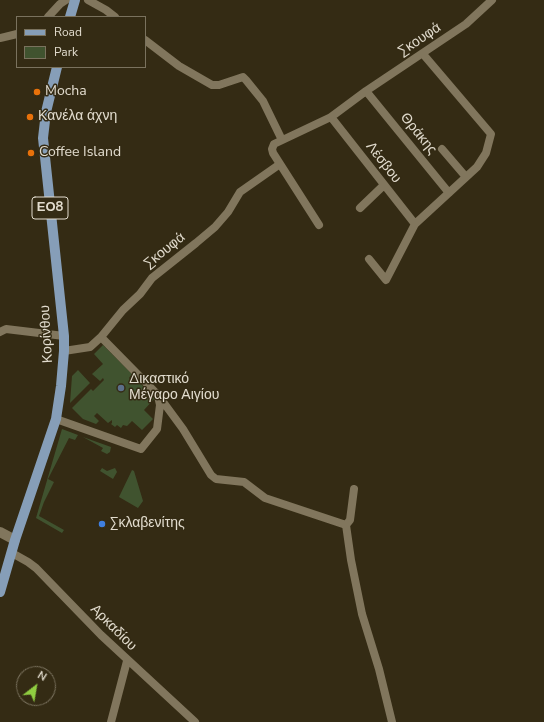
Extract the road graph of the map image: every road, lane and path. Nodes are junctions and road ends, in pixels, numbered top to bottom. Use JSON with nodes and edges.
{"nodes":[{"id":1,"x":66,"y":0,"type":"edge"},
{"id":2,"x":75,"y":0,"type":"edge"},
{"id":3,"x":88,"y":0,"type":"edge"},
{"id":4,"x":492,"y":0,"type":"edge"},
{"id":5,"x":49,"y":16,"type":"edge"},
{"id":6,"x":70,"y":16,"type":"edge"},
{"id":7,"x":114,"y":16,"type":"edge"},
{"id":8,"x":16,"y":34,"type":"edge"},
{"id":9,"x":0,"y":38,"type":"edge"},
{"id":10,"x":146,"y":41,"type":"edge"},
{"id":11,"x":423,"y":54,"type":"junction"},
{"id":12,"x":57,"y":68,"type":"edge"},
{"id":13,"x":366,"y":91,"type":"junction"},
{"id":14,"x":331,"y":117,"type":"junction"},
{"id":15,"x":282,"y":140,"type":"junction"},
{"id":16,"x":442,"y":149,"type":"dead end"},
{"id":17,"x":280,"y":164,"type":"junction"},
{"id":18,"x":466,"y":177,"type":"junction"},
{"id":19,"x":384,"y":185,"type":"junction"},
{"id":20,"x":449,"y":194,"type":"junction"},
{"id":21,"x":360,"y":208,"type":"dead end"},
{"id":22,"x":415,"y":224,"type":"junction"},
{"id":23,"x":319,"y":225,"type":"dead end"},
{"id":24,"x":369,"y":259,"type":"dead end"},
{"id":25,"x":0,"y":332,"type":"edge"},
{"id":26,"x":64,"y":336,"type":"junction"},
{"id":27,"x":101,"y":337,"type":"junction"},
{"id":28,"x":64,"y":351,"type":"junction"},
{"id":29,"x":158,"y":396,"type":"junction"},
{"id":30,"x":56,"y":419,"type":"junction"},
{"id":31,"x":354,"y":489,"type":"dead end"},
{"id":32,"x":346,"y":525,"type":"junction"},
{"id":33,"x":0,"y":532,"type":"edge"},
{"id":34,"x":15,"y":540,"type":"junction"},
{"id":35,"x":12,"y":553,"type":"junction"},
{"id":36,"x":0,"y":592,"type":"edge"},
{"id":37,"x":127,"y":661,"type":"junction"},
{"id":38,"x":111,"y":722,"type":"edge"},
{"id":39,"x":195,"y":722,"type":"edge"},
{"id":40,"x":392,"y":722,"type":"edge"}],
"edges":[{"from":1,"to":5,"type":"street"},
{"from":2,"to":6,"type":"main road"},
{"from":3,"to":7,"type":"street"},
{"from":4,"to":11,"type":"street","name":"Σκουφά"},
{"from":8,"to":9,"type":"street"},
{"from":10,"to":15,"type":"street"},
{"from":11,"to":13,"type":"street","name":"Σκουφά"},
{"from":11,"to":18,"type":"street"},
{"from":12,"to":26,"type":"main road","name":"Κορίνθου","number":"ΕΟ8"},
{"from":13,"to":14,"type":"street","name":"Σκουφά"},
{"from":13,"to":20,"type":"street","name":"Θράκης"},
{"from":14,"to":15,"type":"street","name":"Σκουφά"},
{"from":14,"to":19,"type":"street","name":"Λέσβου"},
{"from":15,"to":17,"type":"street"},
{"from":16,"to":18,"type":"street"},
{"from":17,"to":23,"type":"street"},
{"from":17,"to":27,"type":"street","name":"Σκουφά"},
{"from":18,"to":20,"type":"street"},
{"from":19,"to":21,"type":"street"},
{"from":19,"to":22,"type":"street","name":"Λέσβου"},
{"from":20,"to":22,"type":"street"},
{"from":22,"to":24,"type":"street"},
{"from":25,"to":26,"type":"street"},
{"from":26,"to":28,"type":"main road","name":"Κορίνθου","number":"ΕΟ8"},
{"from":27,"to":28,"type":"street","name":"Σκουφά"},
{"from":27,"to":29,"type":"street"},
{"from":28,"to":30,"type":"main road","name":"Κορίνθου","number":"ΕΟ8"},
{"from":29,"to":30,"type":"street"},
{"from":29,"to":32,"type":"street"},
{"from":30,"to":34,"type":"main road","name":"Κορίνθου","number":"ΕΟ8"},
{"from":31,"to":32,"type":"street"},
{"from":32,"to":40,"type":"street"},
{"from":33,"to":34,"type":"main road"},
{"from":34,"to":35,"type":"main road","name":"Κορίνθου","number":"ΕΟ8"},
{"from":35,"to":36,"type":"main road","name":"Κορίνθου","number":"ΕΟ8"},
{"from":35,"to":37,"type":"street","name":"Αρκαδίου"},
{"from":37,"to":38,"type":"street"},
{"from":37,"to":39,"type":"street","name":"Αρκαδίου"}]}
